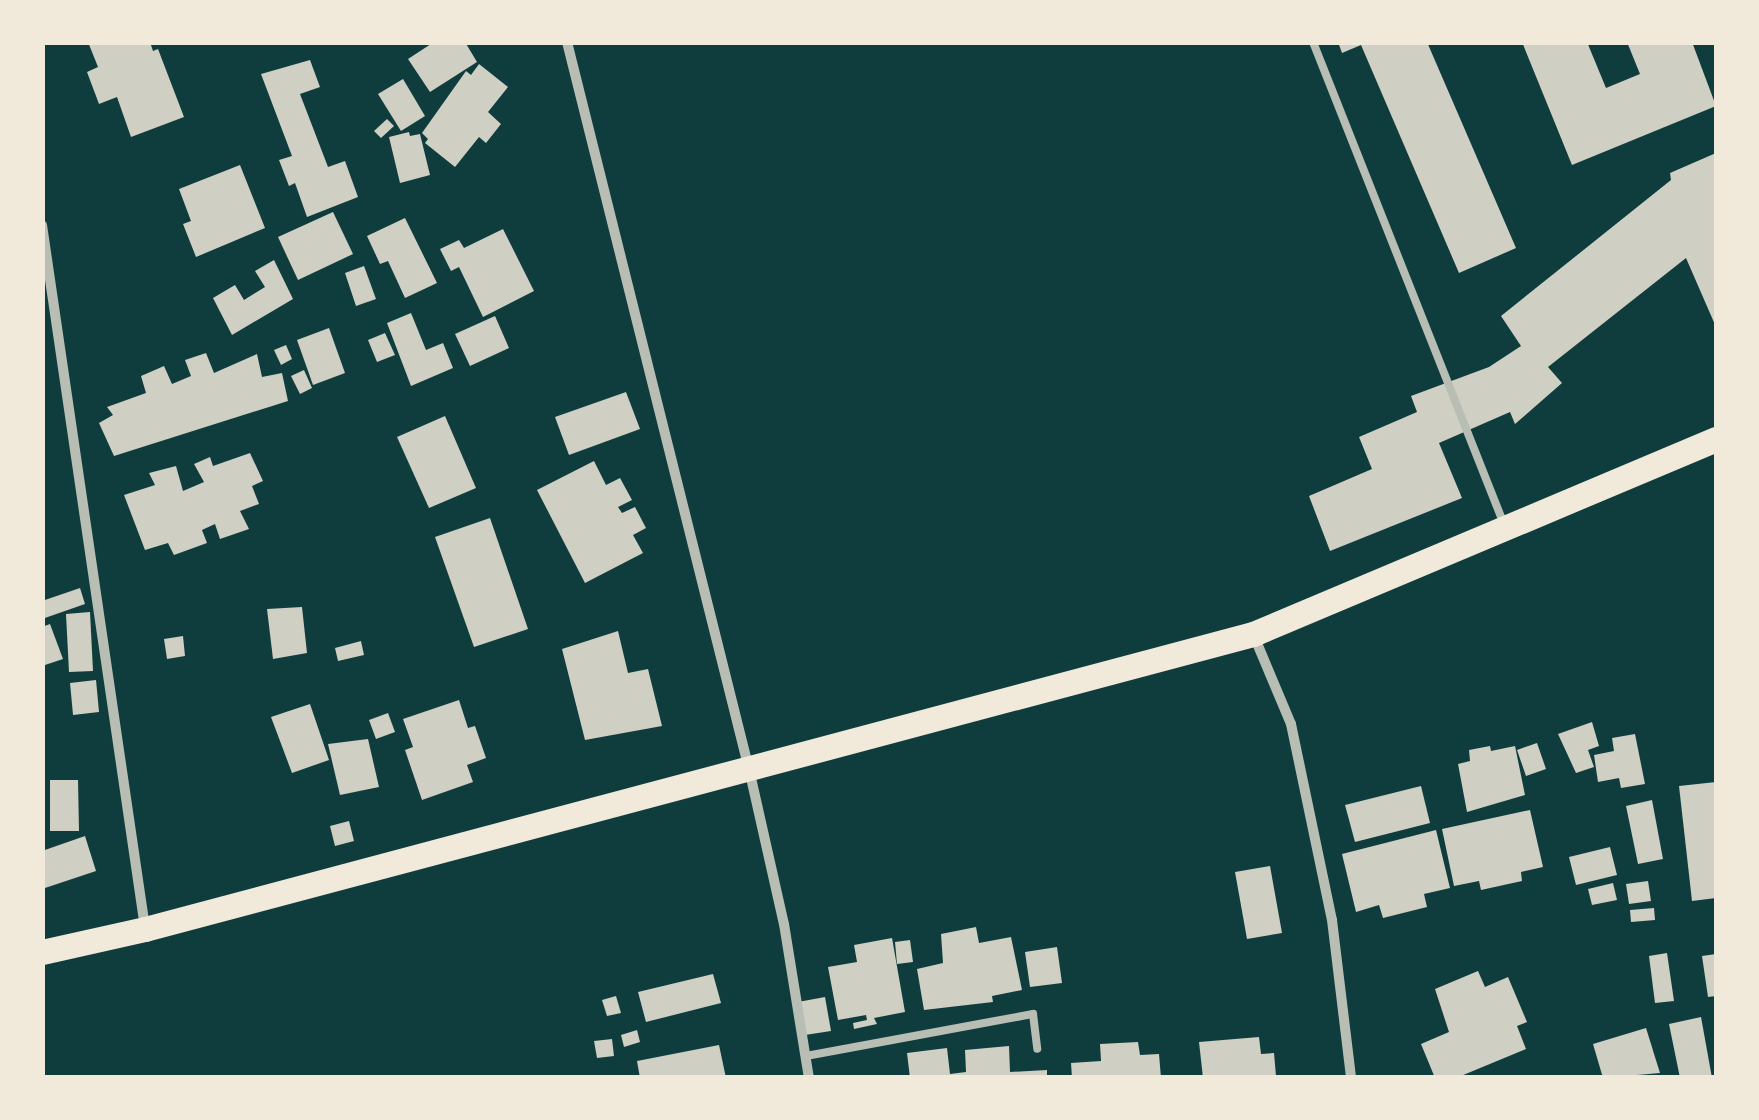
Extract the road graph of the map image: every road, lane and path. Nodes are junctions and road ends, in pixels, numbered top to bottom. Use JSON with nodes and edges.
{"nodes":[{"id":1,"x":566,"y":42,"type":"edge"},
{"id":2,"x":1313,"y":42,"type":"edge"},
{"id":3,"x":42,"y":225,"type":"edge"},
{"id":4,"x":1716,"y":439,"type":"edge"},
{"id":5,"x":1505,"y":527,"type":"junction"},
{"id":6,"x":1253,"y":634,"type":"junction"},
{"id":7,"x":749,"y":769,"type":"junction"},
{"id":8,"x":145,"y":929,"type":"junction"},
{"id":9,"x":42,"y":952,"type":"edge"},
{"id":10,"x":1038,"y":1049,"type":"dead end"},
{"id":11,"x":806,"y":1056,"type":"junction"},
{"id":12,"x":809,"y":1078,"type":"edge"},
{"id":13,"x":1351,"y":1078,"type":"edge"}],
"edges":[{"from":1,"to":7,"type":"street"},
{"from":2,"to":5,"type":"lane"},
{"from":3,"to":8,"type":"street"},
{"from":4,"to":5,"type":"main road"},
{"from":5,"to":6,"type":"main road"},
{"from":6,"to":7,"type":"main road"},
{"from":6,"to":13,"type":"street"},
{"from":7,"to":8,"type":"main road"},
{"from":7,"to":11,"type":"street"},
{"from":8,"to":9,"type":"main road"},
{"from":10,"to":11,"type":"lane"},
{"from":11,"to":12,"type":"street"}]}
